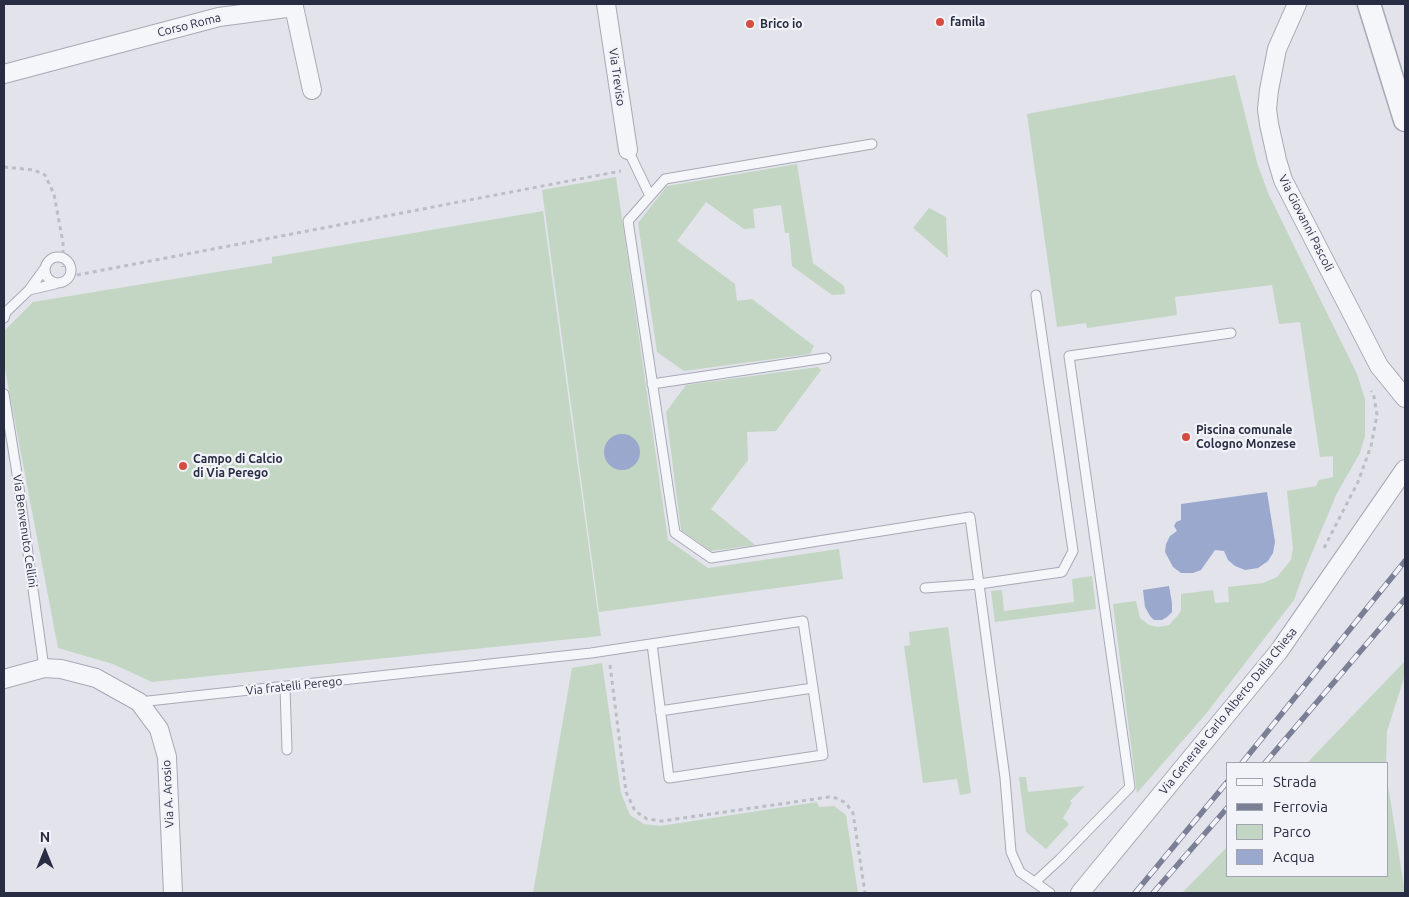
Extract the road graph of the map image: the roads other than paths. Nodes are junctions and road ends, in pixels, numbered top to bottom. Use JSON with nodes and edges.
{"nodes":[{"id":1,"x":606,"y":4,"type":"edge"},
{"id":2,"x":1297,"y":4,"type":"edge"},
{"id":3,"x":1369,"y":4,"type":"edge"},
{"id":4,"x":218,"y":10,"type":"edge"},
{"id":5,"x":4,"y":74,"type":"edge"},
{"id":6,"x":312,"y":90,"type":"dead end"},
{"id":7,"x":1405,"y":120,"type":"edge"},
{"id":8,"x":872,"y":144,"type":"dead end"},
{"id":9,"x":624,"y":158,"type":"joint"},
{"id":10,"x":650,"y":196,"type":"junction"},
{"id":11,"x":45,"y":268,"type":"junction"},
{"id":12,"x":55,"y":284,"type":"junction"},
{"id":13,"x":29,"y":290,"type":"junction"},
{"id":14,"x":1036,"y":295,"type":"dead end"},
{"id":15,"x":4,"y":318,"type":"edge"},
{"id":16,"x":1231,"y":333,"type":"dead end"},
{"id":17,"x":826,"y":358,"type":"dead end"},
{"id":18,"x":652,"y":384,"type":"junction"},
{"id":19,"x":4,"y":394,"type":"edge"},
{"id":20,"x":1405,"y":398,"type":"edge"},
{"id":21,"x":1404,"y":471,"type":"edge"},
{"id":22,"x":979,"y":584,"type":"junction"},
{"id":23,"x":925,"y":588,"type":"dead end"},
{"id":24,"x":652,"y":644,"type":"junction"},
{"id":25,"x":44,"y":668,"type":"junction"},
{"id":26,"x":4,"y":679,"type":"edge"},
{"id":27,"x":285,"y":687,"type":"junction"},
{"id":28,"x":813,"y":688,"type":"junction"},
{"id":29,"x":139,"y":702,"type":"junction"},
{"id":30,"x":660,"y":711,"type":"junction"},
{"id":31,"x":287,"y":750,"type":"dead end"},
{"id":32,"x":1035,"y":882,"type":"junction"},
{"id":33,"x":173,"y":893,"type":"edge"},
{"id":34,"x":1050,"y":893,"type":"edge"},
{"id":35,"x":1080,"y":893,"type":"edge"}],
"edges":[{"from":1,"to":9,"type":"street","name":"Via Treviso"},
{"from":2,"to":20,"type":"street","name":"Via Giovanni Pascoli"},
{"from":3,"to":7,"type":"street"},
{"from":4,"to":5,"type":"street","name":"Corso Roma"},
{"from":4,"to":6,"type":"street","name":"Corso Roma"},
{"from":8,"to":10,"type":"lane"},
{"from":9,"to":10,"type":"lane"},
{"from":10,"to":18,"type":"lane"},
{"from":11,"to":12,"type":"lane"},
{"from":11,"to":12,"type":"lane"},
{"from":11,"to":13,"type":"lane"},
{"from":12,"to":13,"type":"lane"},
{"from":13,"to":15,"type":"lane"},
{"from":14,"to":22,"type":"lane"},
{"from":16,"to":32,"type":"lane"},
{"from":17,"to":18,"type":"lane"},
{"from":18,"to":22,"type":"lane"},
{"from":19,"to":25,"type":"lane","name":"Via Benvenuto Cellini"},
{"from":21,"to":35,"type":"street","name":"Via Generale Carlo Alberto Dalla Chiesa"},
{"from":22,"to":23,"type":"lane"},
{"from":22,"to":32,"type":"lane"},
{"from":24,"to":27,"type":"lane","name":"Via fratelli Perego"},
{"from":24,"to":28,"type":"lane","name":"Via fratelli Perego"},
{"from":24,"to":30,"type":"lane"},
{"from":25,"to":26,"type":"street"},
{"from":25,"to":29,"type":"street"},
{"from":27,"to":29,"type":"lane","name":"Via fratelli Perego"},
{"from":27,"to":31,"type":"lane"},
{"from":28,"to":30,"type":"lane"},
{"from":28,"to":30,"type":"lane"},
{"from":29,"to":33,"type":"street","name":"Via A. Arosio"},
{"from":32,"to":34,"type":"lane"}]}
